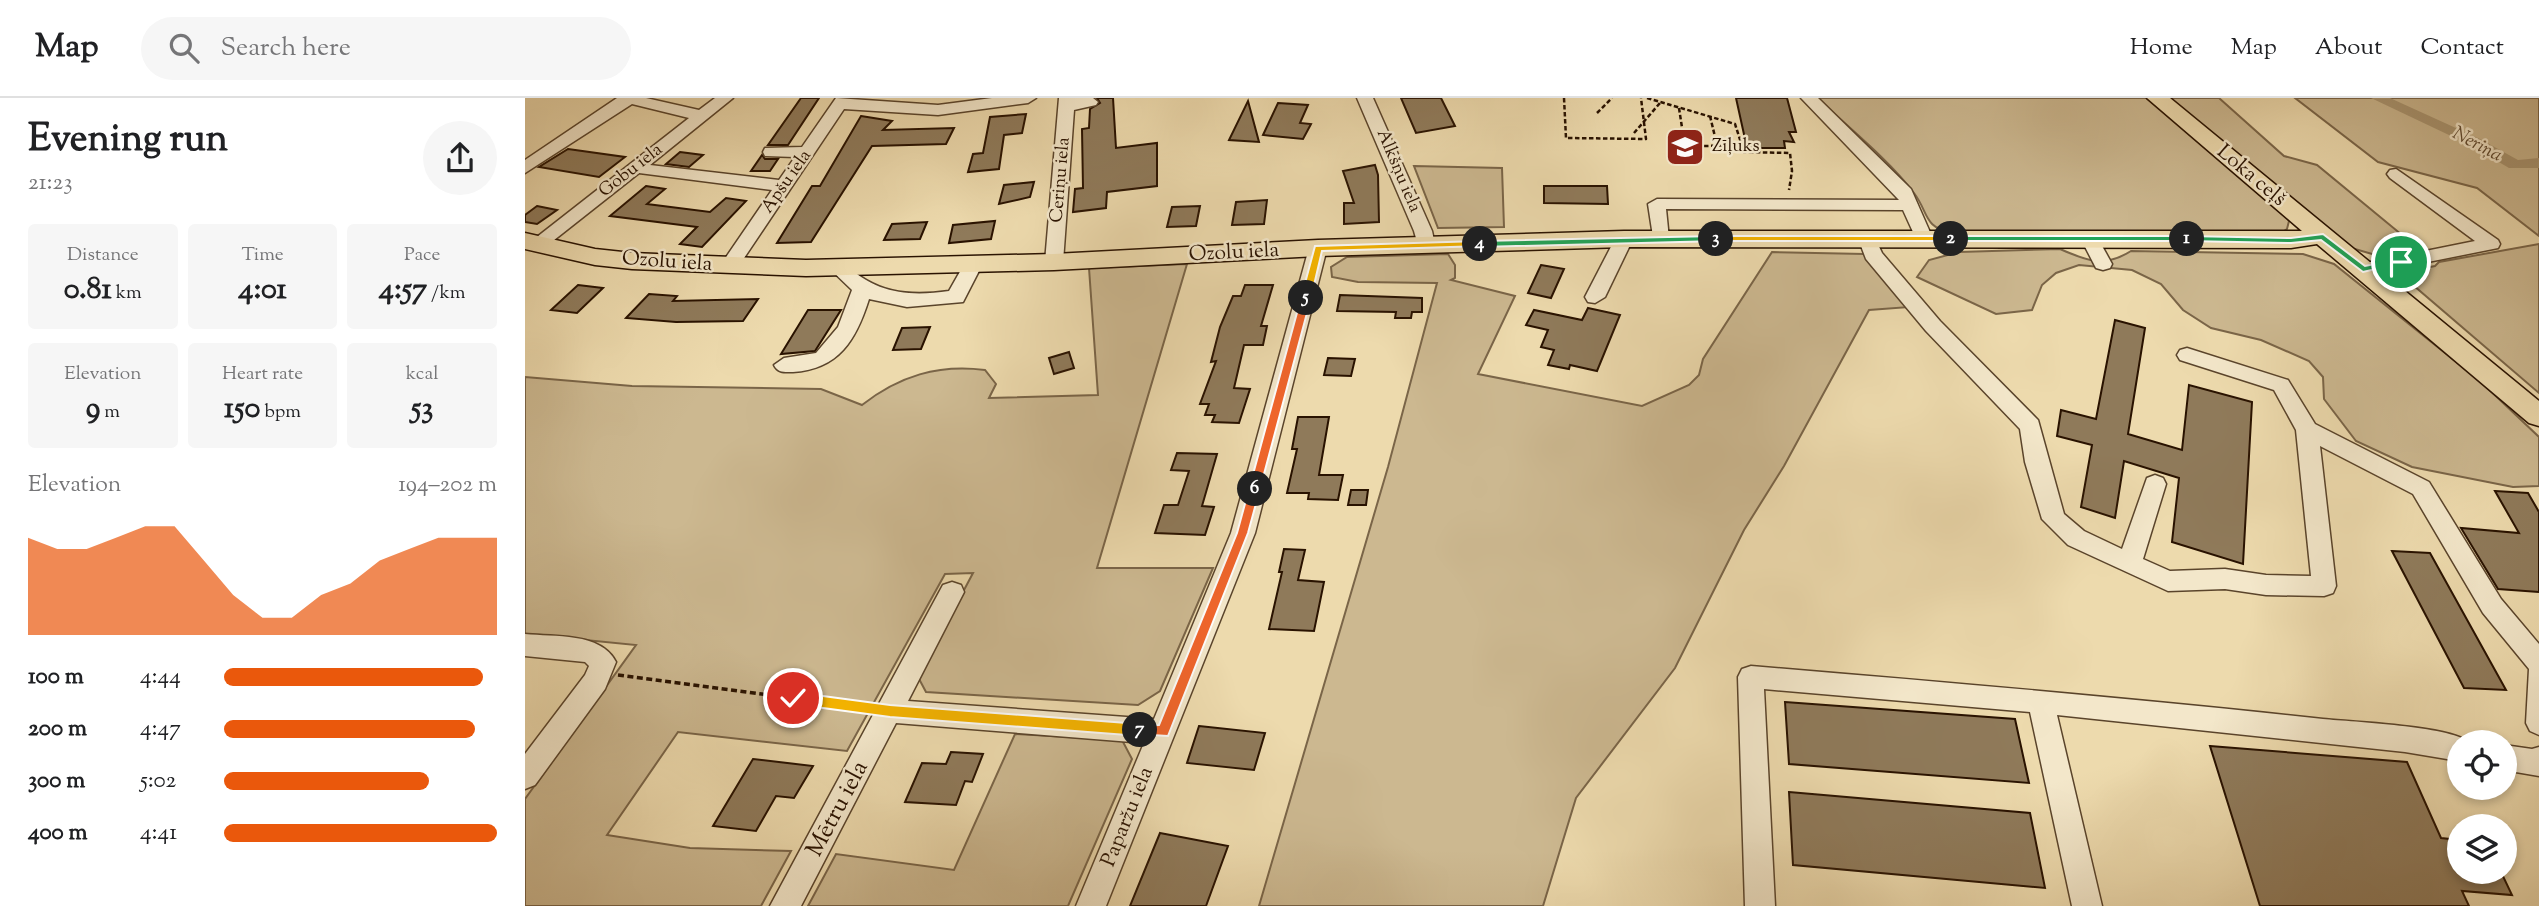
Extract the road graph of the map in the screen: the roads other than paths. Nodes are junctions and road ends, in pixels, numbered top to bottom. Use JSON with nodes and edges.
{"nodes":[{"id":1,"x":725,"y":98,"type":"edge"},
{"id":2,"x":1028,"y":98,"type":"edge"},
{"id":3,"x":1365,"y":98,"type":"edge"},
{"id":4,"x":1809,"y":98,"type":"edge"},
{"id":5,"x":2157,"y":98,"type":"edge"},
{"id":6,"x":628,"y":99,"type":"edge"},
{"id":7,"x":842,"y":101,"type":"edge"},
{"id":8,"x":1067,"y":102,"type":"edge"},
{"id":9,"x":1090,"y":102,"type":"dead end"},
{"id":10,"x":702,"y":116,"type":"junction"},
{"id":11,"x":771,"y":152,"type":"dead end"},
{"id":12,"x":808,"y":152,"type":"junction"},
{"id":13,"x":636,"y":168,"type":"junction"},
{"id":14,"x":525,"y":169,"type":"edge"},
{"id":15,"x":2396,"y":174,"type":"dead end"},
{"id":16,"x":785,"y":186,"type":"junction"},
{"id":17,"x":1909,"y":205,"type":"junction"},
{"id":18,"x":2323,"y":236,"type":"junction"},
{"id":19,"x":1867,"y":238,"type":"junction"},
{"id":20,"x":1624,"y":239,"type":"junction"},
{"id":21,"x":1660,"y":239,"type":"junction"},
{"id":22,"x":1924,"y":239,"type":"junction"},
{"id":23,"x":2090,"y":239,"type":"junction"},
{"id":24,"x":531,"y":242,"type":"edge"},
{"id":25,"x":1426,"y":245,"type":"junction"},
{"id":26,"x":1318,"y":248,"type":"junction"},
{"id":27,"x":1054,"y":262,"type":"junction"},
{"id":28,"x":2103,"y":264,"type":"dead end"},
{"id":29,"x":973,"y":265,"type":"junction"},
{"id":30,"x":729,"y":266,"type":"junction"},
{"id":31,"x":837,"y":267,"type":"junction"},
{"id":32,"x":2363,"y":269,"type":"junction"},
{"id":33,"x":862,"y":290,"type":"junction"},
{"id":34,"x":1595,"y":297,"type":"dead end"},
{"id":35,"x":2187,"y":355,"type":"dead end"},
{"id":36,"x":785,"y":365,"type":"dead end"},
{"id":37,"x":2539,"y":416,"type":"edge"},
{"id":38,"x":2307,"y":430,"type":"junction"},
{"id":39,"x":2155,"y":484,"type":"dead end"},
{"id":40,"x":2130,"y":562,"type":"junction"},
{"id":41,"x":952,"y":592,"type":"dead end"},
{"id":42,"x":525,"y":645,"type":"edge"},
{"id":43,"x":2539,"y":663,"type":"edge"},
{"id":44,"x":2539,"y":675,"type":"edge"},
{"id":45,"x":2040,"y":700,"type":"junction"},
{"id":46,"x":890,"y":711,"type":"junction"},
{"id":47,"x":2539,"y":723,"type":"edge"},
{"id":48,"x":1163,"y":732,"type":"junction"},
{"id":49,"x":2447,"y":747,"type":"edge"},
{"id":50,"x":2517,"y":759,"type":"edge"},
{"id":51,"x":2539,"y":762,"type":"edge"},
{"id":52,"x":525,"y":776,"type":"edge"},
{"id":53,"x":785,"y":906,"type":"edge"},
{"id":54,"x":1091,"y":906,"type":"edge"},
{"id":55,"x":1760,"y":906,"type":"edge"},
{"id":56,"x":2087,"y":906,"type":"edge"}],
"edges":[{"from":1,"to":10,"type":"street","name":"Gobu iela"},
{"from":2,"to":7,"type":"street"},
{"from":3,"to":25,"type":"street","name":"Alkšņu iela"},
{"from":4,"to":17,"type":"street"},
{"from":5,"to":18,"type":"main road","name":"Loka ceļš"},
{"from":6,"to":10,"type":"street"},
{"from":6,"to":14,"type":"street"},
{"from":7,"to":12,"type":"street","name":"Apšu iela"},
{"from":8,"to":9,"type":"street"},
{"from":8,"to":27,"type":"street","name":"Ceriņu iela"},
{"from":10,"to":13,"type":"street","name":"Gobu iela"},
{"from":11,"to":12,"type":"street"},
{"from":12,"to":16,"type":"street","name":"Apšu iela"},
{"from":13,"to":16,"type":"street"},
{"from":13,"to":24,"type":"street","name":"Gobu iela"},
{"from":15,"to":32,"type":"street"},
{"from":16,"to":30,"type":"street","name":"Apšu iela"},
{"from":17,"to":21,"type":"street"},
{"from":17,"to":22,"type":"street"},
{"from":18,"to":23,"type":"main road","name":"Ozolu iela"},
{"from":18,"to":32,"type":"main road","name":"Loka ceļš"},
{"from":19,"to":21,"type":"main road","name":"Ozolu iela"},
{"from":19,"to":22,"type":"main road","name":"Ozolu iela"},
{"from":19,"to":40,"type":"street"},
{"from":20,"to":21,"type":"main road","name":"Ozolu iela"},
{"from":20,"to":25,"type":"main road","name":"Ozolu iela"},
{"from":20,"to":34,"type":"street"},
{"from":22,"to":23,"type":"main road","name":"Ozolu iela"},
{"from":23,"to":28,"type":"street"},
{"from":24,"to":30,"type":"main road","name":"Ozolu iela"},
{"from":25,"to":26,"type":"main road","name":"Ozolu iela"},
{"from":26,"to":27,"type":"main road","name":"Ozolu iela"},
{"from":26,"to":48,"type":"street","name":"Paparžu iela"},
{"from":27,"to":29,"type":"main road","name":"Ozolu iela"},
{"from":29,"to":31,"type":"main road","name":"Ozolu iela"},
{"from":29,"to":33,"type":"street"},
{"from":30,"to":31,"type":"main road","name":"Ozolu iela"},
{"from":31,"to":33,"type":"street"},
{"from":32,"to":37,"type":"main road","name":"Loka ceļš"},
{"from":33,"to":36,"type":"street"},
{"from":35,"to":38,"type":"street"},
{"from":38,"to":40,"type":"street"},
{"from":38,"to":43,"type":"street"},
{"from":39,"to":40,"type":"street"},
{"from":41,"to":46,"type":"street","name":"Mētru iela"},
{"from":42,"to":52,"type":"street"},
{"from":44,"to":47,"type":"street"},
{"from":45,"to":49,"type":"street"},
{"from":45,"to":55,"type":"street"},
{"from":45,"to":56,"type":"street"},
{"from":46,"to":48,"type":"street"},
{"from":46,"to":53,"type":"street","name":"Mētru iela"},
{"from":48,"to":54,"type":"street","name":"Paparžu iela"},
{"from":50,"to":51,"type":"street"}]}
